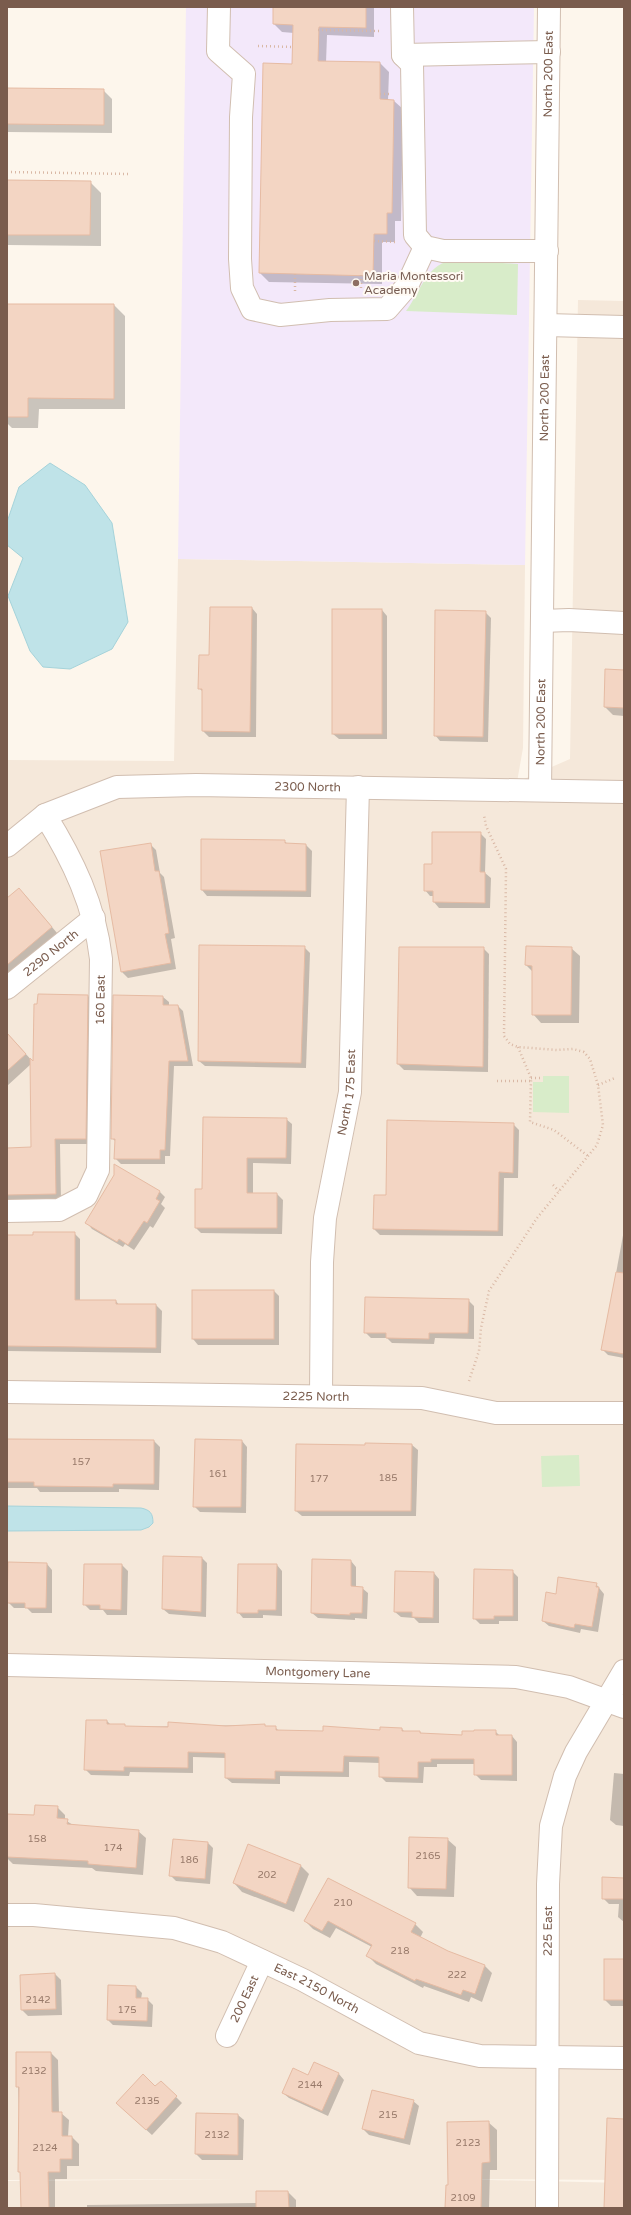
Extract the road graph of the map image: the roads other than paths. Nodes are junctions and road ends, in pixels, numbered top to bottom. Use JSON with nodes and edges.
{"nodes":[{"id":1,"x":219,"y":7,"type":"edge"},
{"id":2,"x":402,"y":7,"type":"edge"},
{"id":3,"x":550,"y":7,"type":"edge"},
{"id":4,"x":549,"y":52,"type":"junction"},
{"id":5,"x":403,"y":55,"type":"junction"},
{"id":6,"x":424,"y":247,"type":"junction"},
{"id":7,"x":547,"y":251,"type":"junction"},
{"id":8,"x":546,"y":325,"type":"junction"},
{"id":9,"x":624,"y":327,"type":"edge"},
{"id":10,"x":542,"y":621,"type":"junction"},
{"id":11,"x":624,"y":623,"type":"edge"},
{"id":12,"x":358,"y":787,"type":"junction"},
{"id":13,"x":540,"y":790,"type":"junction"},
{"id":14,"x":624,"y":792,"type":"edge"},
{"id":15,"x":45,"y":815,"type":"junction"},
{"id":16,"x":7,"y":846,"type":"edge"},
{"id":17,"x":94,"y":918,"type":"junction"},
{"id":18,"x":7,"y":988,"type":"edge"},
{"id":19,"x":7,"y":1211,"type":"edge"},
{"id":20,"x":7,"y":1392,"type":"edge"},
{"id":21,"x":321,"y":1396,"type":"junction"},
{"id":22,"x":624,"y":1413,"type":"edge"},
{"id":23,"x":7,"y":1665,"type":"edge"},
{"id":24,"x":624,"y":1671,"type":"edge"},
{"id":25,"x":615,"y":1704,"type":"edge"},
{"id":26,"x":7,"y":1915,"type":"edge"},
{"id":27,"x":262,"y":1961,"type":"junction"},
{"id":28,"x":227,"y":2036,"type":"dead end"},
{"id":29,"x":549,"y":2057,"type":"junction"},
{"id":30,"x":624,"y":2058,"type":"edge"},
{"id":31,"x":547,"y":2208,"type":"edge"}],
"edges":[{"from":1,"to":6,"type":"street"},
{"from":2,"to":5,"type":"street"},
{"from":3,"to":4,"type":"street","name":"North 200 East"},
{"from":4,"to":5,"type":"street"},
{"from":4,"to":7,"type":"street","name":"North 200 East"},
{"from":5,"to":6,"type":"street"},
{"from":6,"to":7,"type":"street"},
{"from":7,"to":8,"type":"street","name":"North 200 East"},
{"from":8,"to":9,"type":"street"},
{"from":8,"to":10,"type":"street","name":"North 200 East"},
{"from":10,"to":11,"type":"street"},
{"from":10,"to":13,"type":"street","name":"North 200 East"},
{"from":12,"to":13,"type":"street","name":"2300 North"},
{"from":12,"to":15,"type":"street","name":"2300 North"},
{"from":12,"to":21,"type":"street","name":"North 175 East"},
{"from":13,"to":14,"type":"street","name":"2300 North"},
{"from":15,"to":16,"type":"street","name":"2300 North"},
{"from":15,"to":17,"type":"street","name":"160 East"},
{"from":17,"to":18,"type":"street","name":"2290 North"},
{"from":17,"to":19,"type":"street","name":"160 East"},
{"from":20,"to":21,"type":"street","name":"2225 North"},
{"from":21,"to":22,"type":"street","name":"2225 North"},
{"from":23,"to":25,"type":"street","name":"Montgomery Lane"},
{"from":24,"to":25,"type":"street","name":"225 East"},
{"from":25,"to":29,"type":"street","name":"225 East"},
{"from":26,"to":27,"type":"street","name":"East 2150 North"},
{"from":27,"to":28,"type":"street","name":"200 East"},
{"from":27,"to":29,"type":"street","name":"East 2150 North"},
{"from":29,"to":30,"type":"street","name":"East 2150 North"},
{"from":29,"to":31,"type":"street","name":"225 East"}]}
